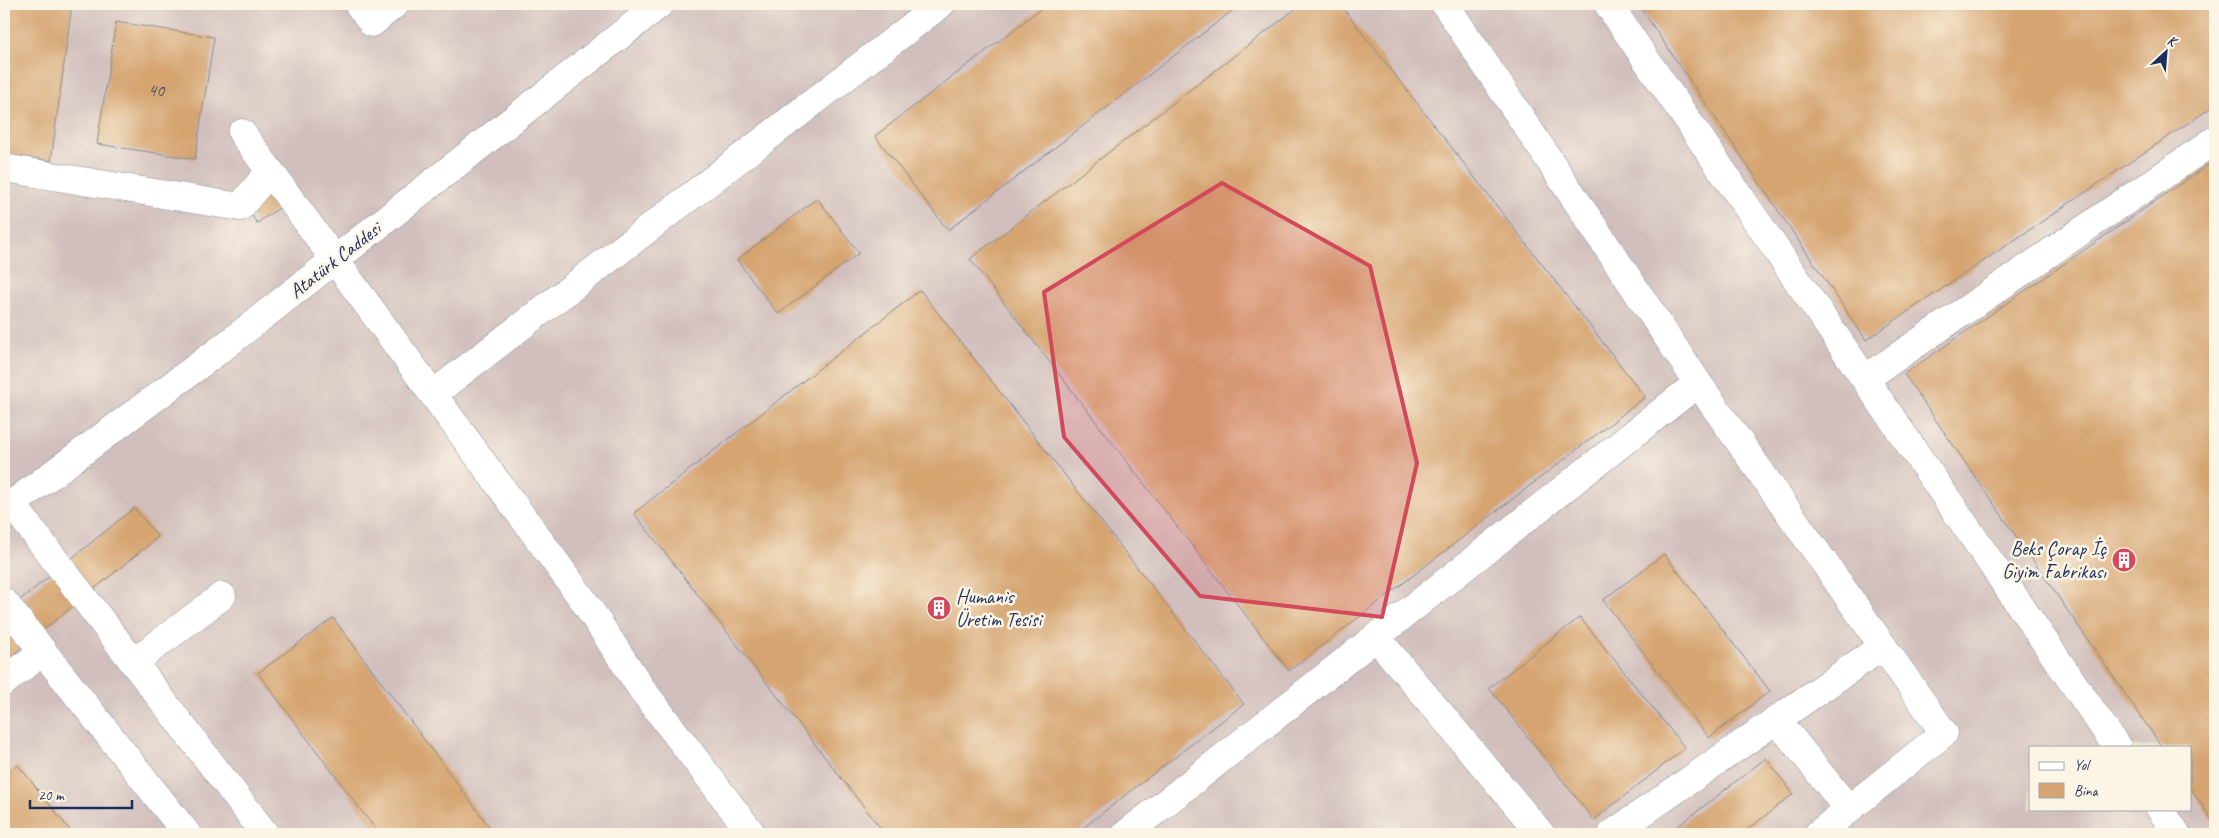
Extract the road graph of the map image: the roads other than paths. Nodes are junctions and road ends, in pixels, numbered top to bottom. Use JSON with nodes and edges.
{"nodes":[{"id":1,"x":358,"y":4,"type":"edge"},
{"id":2,"x":395,"y":4,"type":"edge"},
{"id":3,"x":660,"y":4,"type":"edge"},
{"id":4,"x":941,"y":4,"type":"edge"},
{"id":5,"x":1445,"y":4,"type":"edge"},
{"id":6,"x":1608,"y":4,"type":"edge"},
{"id":7,"x":242,"y":133,"type":"dead end"},
{"id":8,"x":2215,"y":140,"type":"edge"},
{"id":9,"x":4,"y":168,"type":"edge"},
{"id":10,"x":270,"y":171,"type":"junction"},
{"id":11,"x":335,"y":261,"type":"junction"},
{"id":12,"x":1866,"y":378,"type":"junction"},
{"id":13,"x":1698,"y":383,"type":"junction"},
{"id":14,"x":433,"y":394,"type":"junction"},
{"id":15,"x":8,"y":507,"type":"edge"},
{"id":16,"x":222,"y":596,"type":"dead end"},
{"id":17,"x":4,"y":602,"type":"edge"},
{"id":18,"x":1376,"y":637,"type":"junction"},
{"id":19,"x":1884,"y":646,"type":"junction"},
{"id":20,"x":43,"y":650,"type":"junction"},
{"id":21,"x":134,"y":662,"type":"junction"},
{"id":22,"x":4,"y":682,"type":"edge"},
{"id":23,"x":1777,"y":720,"type":"junction"},
{"id":24,"x":2116,"y":746,"type":"edge"},
{"id":25,"x":1849,"y":810,"type":"junction"},
{"id":26,"x":2161,"y":810,"type":"edge"},
{"id":27,"x":187,"y":834,"type":"edge"},
{"id":28,"x":265,"y":834,"type":"edge"},
{"id":29,"x":752,"y":834,"type":"edge"},
{"id":30,"x":1126,"y":834,"type":"edge"},
{"id":31,"x":1541,"y":834,"type":"edge"},
{"id":32,"x":1612,"y":834,"type":"edge"},
{"id":33,"x":1818,"y":834,"type":"edge"},
{"id":34,"x":2177,"y":834,"type":"edge"}],
"edges":[{"from":1,"to":2,"type":"street"},
{"from":3,"to":11,"type":"street","name":"Atatürk Caddesi"},
{"from":4,"to":14,"type":"street"},
{"from":5,"to":13,"type":"street"},
{"from":6,"to":12,"type":"street"},
{"from":7,"to":10,"type":"street"},
{"from":8,"to":12,"type":"street"},
{"from":9,"to":10,"type":"street"},
{"from":10,"to":11,"type":"street"},
{"from":11,"to":14,"type":"street"},
{"from":11,"to":15,"type":"street","name":"Atatürk Caddesi"},
{"from":12,"to":24,"type":"street"},
{"from":13,"to":18,"type":"street"},
{"from":13,"to":19,"type":"street"},
{"from":14,"to":29,"type":"street"},
{"from":15,"to":21,"type":"street"},
{"from":16,"to":21,"type":"street"},
{"from":17,"to":20,"type":"street"},
{"from":18,"to":30,"type":"street"},
{"from":18,"to":31,"type":"street"},
{"from":19,"to":23,"type":"street"},
{"from":19,"to":25,"type":"street"},
{"from":20,"to":22,"type":"street"},
{"from":20,"to":27,"type":"street"},
{"from":21,"to":28,"type":"street"},
{"from":23,"to":25,"type":"street"},
{"from":23,"to":32,"type":"street"},
{"from":25,"to":33,"type":"street"},
{"from":26,"to":34,"type":"street"}]}
